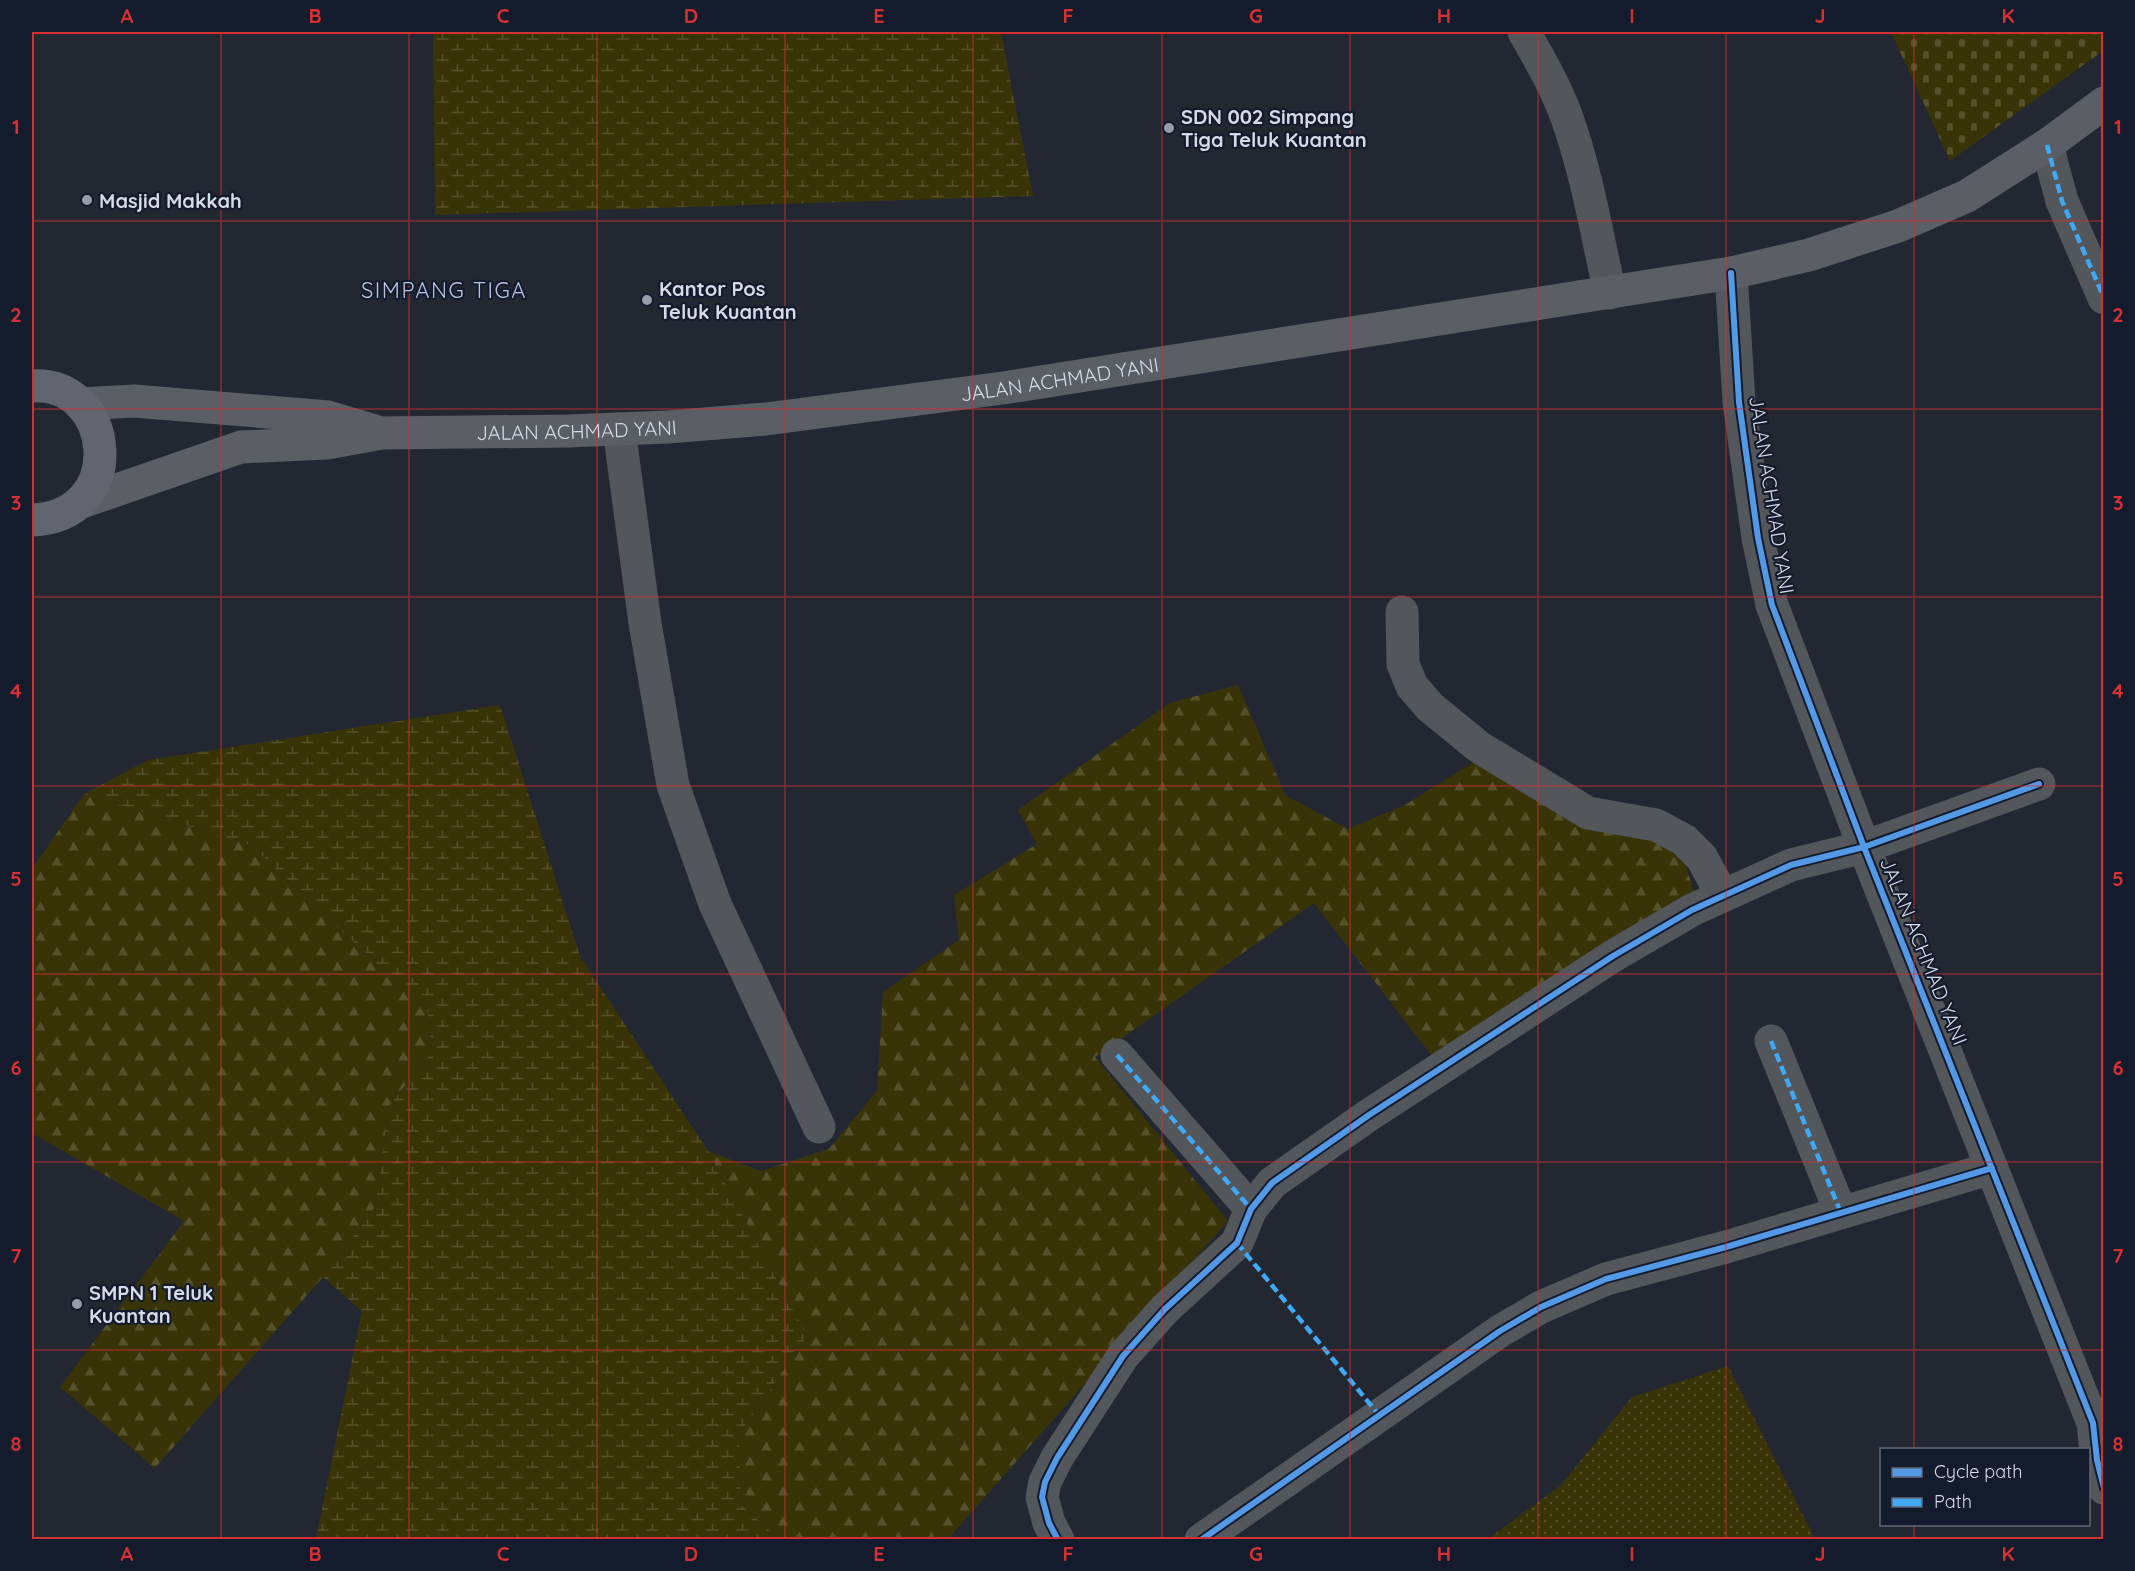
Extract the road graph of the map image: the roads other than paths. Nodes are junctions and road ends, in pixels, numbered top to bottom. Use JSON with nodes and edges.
{"nodes":[{"id":1,"x":1524,"y":32,"type":"edge"},
{"id":2,"x":2103,"y":102,"type":"edge"},
{"id":3,"x":2047,"y":145,"type":"junction"},
{"id":4,"x":1731,"y":273,"type":"junction"},
{"id":5,"x":1610,"y":293,"type":"junction"},
{"id":6,"x":2103,"y":298,"type":"edge"},
{"id":7,"x":32,"y":386,"type":"edge"},
{"id":8,"x":80,"y":404,"type":"junction"},
{"id":9,"x":619,"y":429,"type":"junction"},
{"id":10,"x":382,"y":433,"type":"junction"},
{"id":11,"x":79,"y":503,"type":"junction"},
{"id":12,"x":32,"y":520,"type":"edge"},
{"id":13,"x":1402,"y":612,"type":"dead end"},
{"id":14,"x":2039,"y":784,"type":"dead end"},
{"id":15,"x":1864,"y":847,"type":"junction"},
{"id":16,"x":1722,"y":896,"type":"junction"},
{"id":17,"x":1771,"y":1041,"type":"dead end"},
{"id":18,"x":1117,"y":1054,"type":"dead end"},
{"id":19,"x":819,"y":1127,"type":"dead end"},
{"id":20,"x":1992,"y":1168,"type":"junction"},
{"id":21,"x":1251,"y":1209,"type":"junction"},
{"id":22,"x":1841,"y":1213,"type":"junction"},
{"id":23,"x":2098,"y":1420,"type":"edge"},
{"id":24,"x":2103,"y":1488,"type":"edge"},
{"id":25,"x":1058,"y":1539,"type":"edge"},
{"id":26,"x":1201,"y":1539,"type":"edge"}],
"edges":[{"from":1,"to":5,"type":"street"},
{"from":2,"to":3,"type":"main road","name":"JALAN ACHMAD YANI"},
{"from":3,"to":4,"type":"main road","name":"JALAN ACHMAD YANI"},
{"from":3,"to":6,"type":"street"},
{"from":4,"to":5,"type":"main road","name":"JALAN ACHMAD YANI"},
{"from":4,"to":15,"type":"street","name":"JALAN ACHMAD YANI"},
{"from":5,"to":9,"type":"main road","name":"JALAN ACHMAD YANI"},
{"from":7,"to":8,"type":"highway"},
{"from":8,"to":10,"type":"main road","name":"JALAN ACHMAD YANI"},
{"from":8,"to":11,"type":"highway"},
{"from":9,"to":10,"type":"main road","name":"JALAN ACHMAD YANI"},
{"from":9,"to":19,"type":"street"},
{"from":10,"to":11,"type":"main road","name":"JALAN ACHMAD YANI"},
{"from":11,"to":12,"type":"highway"},
{"from":13,"to":16,"type":"street"},
{"from":14,"to":15,"type":"street"},
{"from":15,"to":16,"type":"street"},
{"from":15,"to":20,"type":"street","name":"JALAN ACHMAD YANI"},
{"from":16,"to":21,"type":"street"},
{"from":17,"to":22,"type":"street"},
{"from":18,"to":21,"type":"street"},
{"from":20,"to":22,"type":"street"},
{"from":20,"to":23,"type":"street","name":"JALAN ACHMAD YANI"},
{"from":21,"to":25,"type":"street"},
{"from":22,"to":26,"type":"street"},
{"from":23,"to":24,"type":"street","name":"JALAN ACHMAD YANI"}]}
